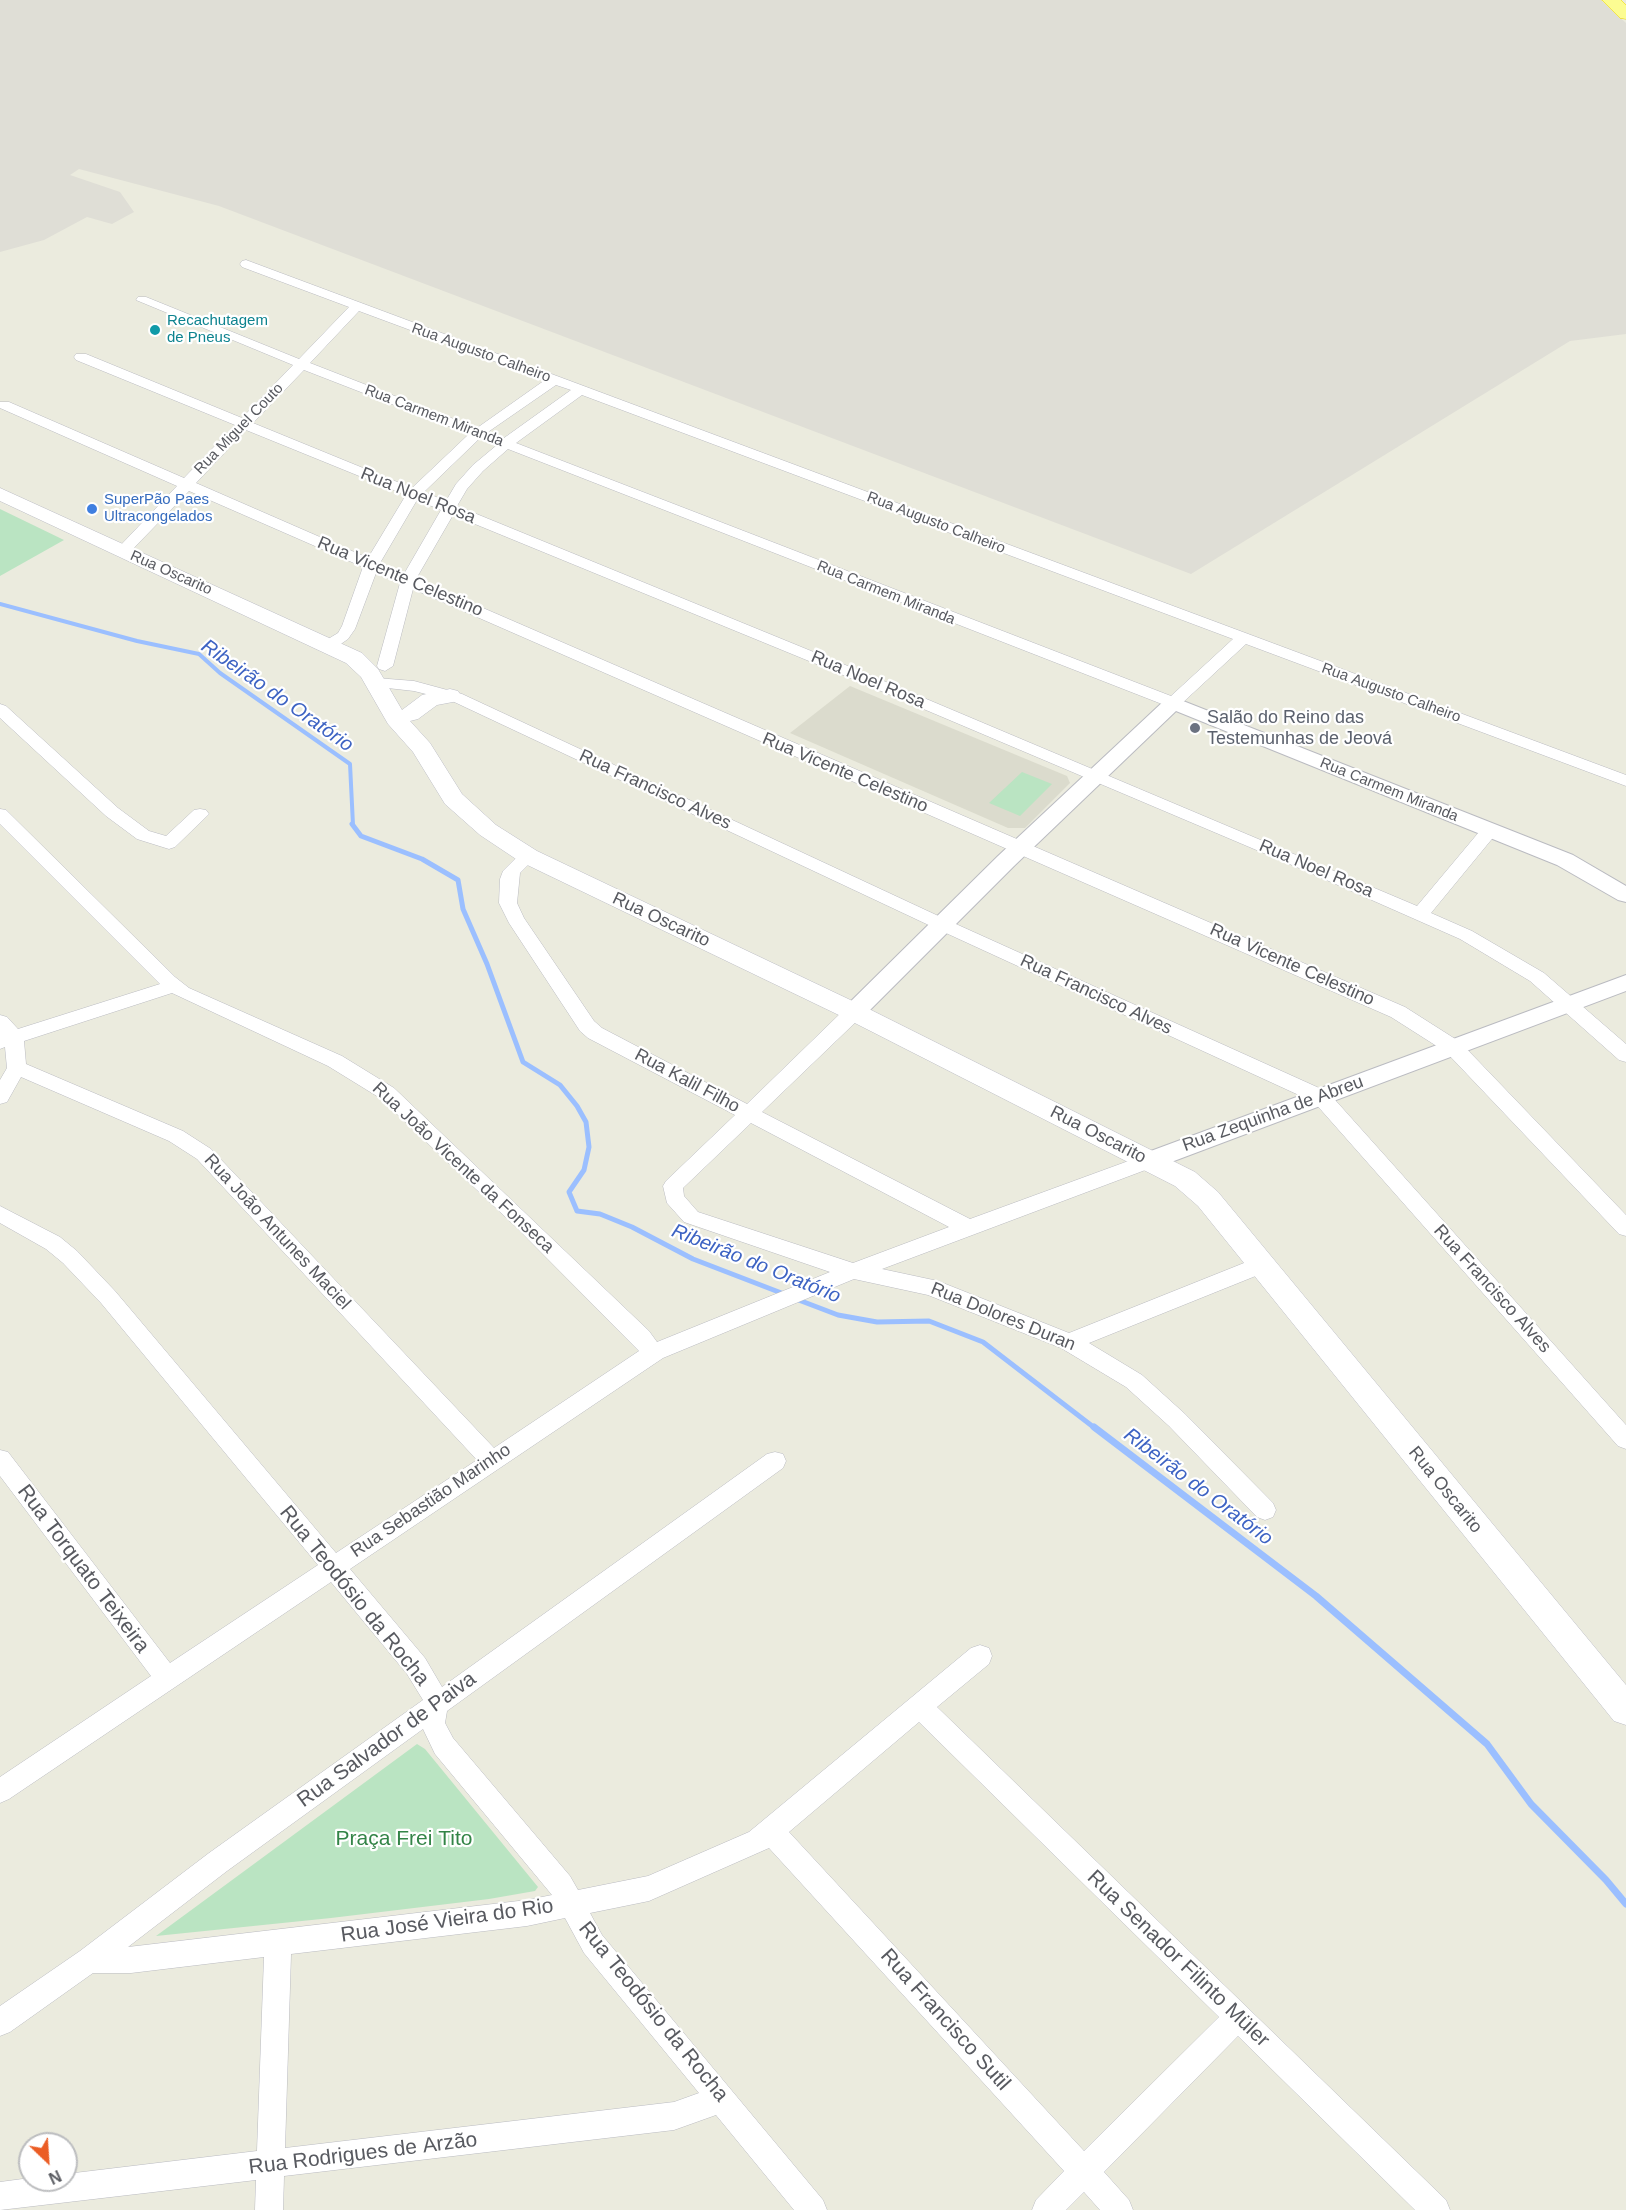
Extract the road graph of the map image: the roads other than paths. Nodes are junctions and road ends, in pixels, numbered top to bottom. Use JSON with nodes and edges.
{"nodes":[{"id":1,"x":1611,"y":0,"type":"edge"},
{"id":2,"x":1626,"y":14,"type":"edge"},
{"id":3,"x":246,"y":264,"type":"dead end"},
{"id":4,"x":142,"y":300,"type":"dead end"},
{"id":5,"x":356,"y":307,"type":"junction"},
{"id":6,"x":81,"y":357,"type":"dead end"},
{"id":7,"x":301,"y":364,"type":"junction"},
{"id":8,"x":554,"y":380,"type":"junction"},
{"id":9,"x":580,"y":390,"type":"junction"},
{"id":10,"x":4,"y":405,"type":"dead end"},
{"id":11,"x":244,"y":424,"type":"junction"},
{"id":12,"x":478,"y":433,"type":"junction"},
{"id":13,"x":506,"y":443,"type":"junction"},
{"id":14,"x":185,"y":485,"type":"junction"},
{"id":15,"x":0,"y":494,"type":"edge"},
{"id":16,"x":414,"y":494,"type":"junction"},
{"id":17,"x":449,"y":508,"type":"junction"},
{"id":18,"x":123,"y":551,"type":"junction"},
{"id":19,"x":371,"y":565,"type":"junction"},
{"id":20,"x":408,"y":580,"type":"junction"},
{"id":21,"x":350,"y":626,"type":"junction"},
{"id":22,"x":1244,"y":638,"type":"junction"},
{"id":23,"x":327,"y":644,"type":"junction"},
{"id":24,"x":383,"y":675,"type":"junction"},
{"id":25,"x":453,"y":696,"type":"junction"},
{"id":26,"x":1173,"y":703,"type":"junction"},
{"id":27,"x":0,"y":709,"type":"edge"},
{"id":28,"x":410,"y":714,"type":"junction"},
{"id":29,"x":422,"y":748,"type":"junction"},
{"id":30,"x":1097,"y":777,"type":"junction"},
{"id":31,"x":1626,"y":781,"type":"edge"},
{"id":32,"x":0,"y":814,"type":"edge"},
{"id":33,"x":200,"y":814,"type":"dead end"},
{"id":34,"x":1490,"y":830,"type":"junction"},
{"id":35,"x":1020,"y":848,"type":"junction"},
{"id":36,"x":528,"y":856,"type":"junction"},
{"id":37,"x":1626,"y":895,"type":"edge"},
{"id":38,"x":1420,"y":914,"type":"junction"},
{"id":39,"x":941,"y":924,"type":"junction"},
{"id":40,"x":1626,"y":983,"type":"edge"},
{"id":41,"x":174,"y":986,"type":"junction"},
{"id":42,"x":1569,"y":1004,"type":"junction"},
{"id":43,"x":854,"y":1012,"type":"junction"},
{"id":44,"x":0,"y":1022,"type":"edge"},
{"id":45,"x":7,"y":1040,"type":"edge"},
{"id":46,"x":1452,"y":1047,"type":"junction"},
{"id":47,"x":1626,"y":1055,"type":"edge"},
{"id":48,"x":17,"y":1068,"type":"junction"},
{"id":49,"x":0,"y":1097,"type":"edge"},
{"id":50,"x":1321,"y":1097,"type":"junction"},
{"id":51,"x":747,"y":1113,"type":"junction"},
{"id":52,"x":1149,"y":1161,"type":"junction"},
{"id":53,"x":0,"y":1214,"type":"edge"},
{"id":54,"x":967,"y":1227,"type":"junction"},
{"id":55,"x":1626,"y":1228,"type":"edge"},
{"id":56,"x":1261,"y":1265,"type":"junction"},
{"id":57,"x":853,"y":1271,"type":"junction"},
{"id":58,"x":1069,"y":1342,"type":"junction"},
{"id":59,"x":653,"y":1354,"type":"junction"},
{"id":60,"x":1626,"y":1440,"type":"edge"},
{"id":61,"x":0,"y":1460,"type":"edge"},
{"id":62,"x":492,"y":1461,"type":"junction"},
{"id":63,"x":775,"y":1461,"type":"dead end"},
{"id":64,"x":1265,"y":1510,"type":"dead end"},
{"id":65,"x":332,"y":1567,"type":"junction"},
{"id":66,"x":980,"y":1656,"type":"dead end"},
{"id":67,"x":166,"y":1678,"type":"junction"},
{"id":68,"x":435,"y":1705,"type":"junction"},
{"id":69,"x":920,"y":1707,"type":"junction"},
{"id":70,"x":1626,"y":1710,"type":"edge"},
{"id":71,"x":0,"y":1791,"type":"edge"},
{"id":72,"x":771,"y":1831,"type":"junction"},
{"id":73,"x":570,"y":1904,"type":"junction"},
{"id":74,"x":278,"y":1943,"type":"junction"},
{"id":75,"x":90,"y":1960,"type":"junction"},
{"id":76,"x":1238,"y":2017,"type":"junction"},
{"id":77,"x":0,"y":2022,"type":"edge"},
{"id":78,"x":722,"y":2099,"type":"junction"},
{"id":79,"x":271,"y":2166,"type":"junction"},
{"id":80,"x":1083,"y":2172,"type":"junction"},
{"id":81,"x":0,"y":2196,"type":"edge"},
{"id":82,"x":269,"y":2210,"type":"edge"},
{"id":83,"x":813,"y":2210,"type":"edge"},
{"id":84,"x":1046,"y":2210,"type":"edge"},
{"id":85,"x":1119,"y":2210,"type":"edge"},
{"id":86,"x":1436,"y":2210,"type":"edge"}],
"edges":[{"from":1,"to":2,"type":"highway"},
{"from":3,"to":5,"type":"street","name":"Rua Augusto Calheiro"},
{"from":4,"to":7,"type":"street","name":"Rua Carmem Miranda"},
{"from":5,"to":7,"type":"street","name":"Rua Miguel Couto"},
{"from":5,"to":8,"type":"street","name":"Rua Augusto Calheiro"},
{"from":6,"to":11,"type":"street","name":"Rua Noel Rosa"},
{"from":7,"to":11,"type":"street","name":"Rua Miguel Couto"},
{"from":7,"to":12,"type":"street","name":"Rua Carmem Miranda"},
{"from":8,"to":9,"type":"street","name":"Rua Augusto Calheiro"},
{"from":8,"to":12,"type":"street"},
{"from":9,"to":13,"type":"street"},
{"from":9,"to":22,"type":"street","name":"Rua Augusto Calheiro"},
{"from":10,"to":14,"type":"street","name":"Rua Vicente Celestino"},
{"from":11,"to":14,"type":"street","name":"Rua Miguel Couto"},
{"from":11,"to":16,"type":"street","name":"Rua Noel Rosa"},
{"from":12,"to":13,"type":"street","name":"Rua Carmem Miranda"},
{"from":12,"to":16,"type":"street"},
{"from":13,"to":17,"type":"street"},
{"from":13,"to":26,"type":"street","name":"Rua Carmem Miranda"},
{"from":14,"to":18,"type":"street","name":"Rua Miguel Couto"},
{"from":14,"to":19,"type":"street","name":"Rua Vicente Celestino"},
{"from":15,"to":18,"type":"main road","name":"Rua Oscarito"},
{"from":16,"to":17,"type":"street","name":"Rua Noel Rosa"},
{"from":16,"to":19,"type":"street"},
{"from":17,"to":20,"type":"street"},
{"from":17,"to":30,"type":"street","name":"Rua Noel Rosa"},
{"from":18,"to":23,"type":"main road","name":"Rua Oscarito"},
{"from":19,"to":20,"type":"street","name":"Rua Vicente Celestino"},
{"from":19,"to":21,"type":"street"},
{"from":20,"to":24,"type":"street"},
{"from":20,"to":35,"type":"street","name":"Rua Vicente Celestino"},
{"from":21,"to":23,"type":"street"},
{"from":21,"to":23,"type":"street"},
{"from":22,"to":26,"type":"street"},
{"from":22,"to":31,"type":"street","name":"Rua Augusto Calheiro"},
{"from":23,"to":24,"type":"main road","name":"Rua Oscarito"},
{"from":24,"to":25,"type":"street","name":"Rua Francisco Alves"},
{"from":24,"to":28,"type":"main road","name":"Rua Oscarito"},
{"from":24,"to":29,"type":"main road","name":"Rua Oscarito"},
{"from":25,"to":28,"type":"main road"},
{"from":25,"to":39,"type":"street","name":"Rua Francisco Alves"},
{"from":26,"to":30,"type":"street"},
{"from":26,"to":34,"type":"street","name":"Rua Carmem Miranda"},
{"from":27,"to":33,"type":"street"},
{"from":28,"to":29,"type":"main road","name":"Rua Oscarito"},
{"from":29,"to":36,"type":"main road","name":"Rua Oscarito"},
{"from":30,"to":35,"type":"street"},
{"from":30,"to":38,"type":"street","name":"Rua Noel Rosa"},
{"from":32,"to":41,"type":"street","name":"Rua João Vicente da Fonseca"},
{"from":34,"to":37,"type":"street","name":"Rua Carmem Miranda"},
{"from":34,"to":38,"type":"street"},
{"from":35,"to":39,"type":"street"},
{"from":35,"to":46,"type":"street","name":"Rua Vicente Celestino"},
{"from":36,"to":43,"type":"main road","name":"Rua Oscarito"},
{"from":36,"to":51,"type":"street","name":"Rua Kalil Filho"},
{"from":38,"to":42,"type":"street","name":"Rua Noel Rosa"},
{"from":39,"to":43,"type":"street"},
{"from":39,"to":50,"type":"street","name":"Rua Francisco Alves"},
{"from":40,"to":42,"type":"street","name":"Rua Zequinha de Abreu"},
{"from":41,"to":45,"type":"street"},
{"from":41,"to":59,"type":"street","name":"Rua João Vicente da Fonseca"},
{"from":42,"to":46,"type":"street","name":"Rua Zequinha de Abreu"},
{"from":42,"to":47,"type":"street","name":"Rua Noel Rosa"},
{"from":43,"to":51,"type":"street"},
{"from":43,"to":52,"type":"main road","name":"Rua Oscarito"},
{"from":44,"to":45,"type":"street"},
{"from":45,"to":48,"type":"street"},
{"from":46,"to":50,"type":"street","name":"Rua Zequinha de Abreu"},
{"from":46,"to":55,"type":"street","name":"Rua Vicente Celestino"},
{"from":48,"to":49,"type":"street"},
{"from":48,"to":62,"type":"street","name":"Rua João Antunes Maciel"},
{"from":50,"to":52,"type":"street","name":"Rua Zequinha de Abreu"},
{"from":50,"to":60,"type":"street","name":"Rua Francisco Alves"},
{"from":51,"to":54,"type":"street","name":"Rua Kalil Filho"},
{"from":51,"to":57,"type":"street","name":"Rua Dolores Duran"},
{"from":52,"to":54,"type":"street","name":"Rua Zequinha de Abreu"},
{"from":52,"to":56,"type":"main road","name":"Rua Oscarito"},
{"from":53,"to":65,"type":"street","name":"Rua Teodósio da Rocha"},
{"from":54,"to":57,"type":"street","name":"Rua Zequinha de Abreu"},
{"from":56,"to":58,"type":"street"},
{"from":56,"to":70,"type":"main road","name":"Rua Oscarito"},
{"from":57,"to":58,"type":"street","name":"Rua Dolores Duran"},
{"from":57,"to":59,"type":"street","name":"Rua Sebastião Marinho"},
{"from":58,"to":64,"type":"street","name":"Rua Dolores Duran"},
{"from":59,"to":62,"type":"street","name":"Rua Sebastião Marinho"},
{"from":61,"to":67,"type":"street","name":"Rua Torquato Teixeira"},
{"from":62,"to":65,"type":"street","name":"Rua Sebastião Marinho"},
{"from":63,"to":68,"type":"street","name":"Rua Salvador de Paiva"},
{"from":65,"to":67,"type":"street","name":"Rua Sebastião Marinho"},
{"from":65,"to":68,"type":"street","name":"Rua Teodósio da Rocha"},
{"from":66,"to":69,"type":"street","name":"Rua José Vieira do Rio"},
{"from":67,"to":71,"type":"street","name":"Rua Sebastião Marinho"},
{"from":68,"to":73,"type":"street","name":"Rua Teodósio da Rocha"},
{"from":68,"to":75,"type":"street","name":"Rua Salvador de Paiva"},
{"from":69,"to":72,"type":"street","name":"Rua José Vieira do Rio"},
{"from":69,"to":76,"type":"street","name":"Rua Senador Filinto Müler"},
{"from":72,"to":73,"type":"street","name":"Rua José Vieira do Rio"},
{"from":72,"to":80,"type":"street","name":"Rua Francisco Sutil"},
{"from":73,"to":74,"type":"street","name":"Rua José Vieira do Rio"},
{"from":73,"to":78,"type":"street","name":"Rua Teodósio da Rocha"},
{"from":74,"to":75,"type":"street","name":"Rua José Vieira do Rio"},
{"from":74,"to":79,"type":"street"},
{"from":75,"to":77,"type":"street","name":"Rua Salvador de Paiva"},
{"from":76,"to":80,"type":"street"},
{"from":76,"to":86,"type":"street","name":"Rua Senador Filinto Müler"},
{"from":78,"to":79,"type":"street","name":"Rua Rodrigues de Arzão"},
{"from":78,"to":83,"type":"street","name":"Rua Teodósio da Rocha"},
{"from":79,"to":81,"type":"street","name":"Rua Rodrigues de Arzão"},
{"from":79,"to":82,"type":"street"},
{"from":80,"to":84,"type":"street"},
{"from":80,"to":85,"type":"street","name":"Rua Francisco Sutil"}]}
